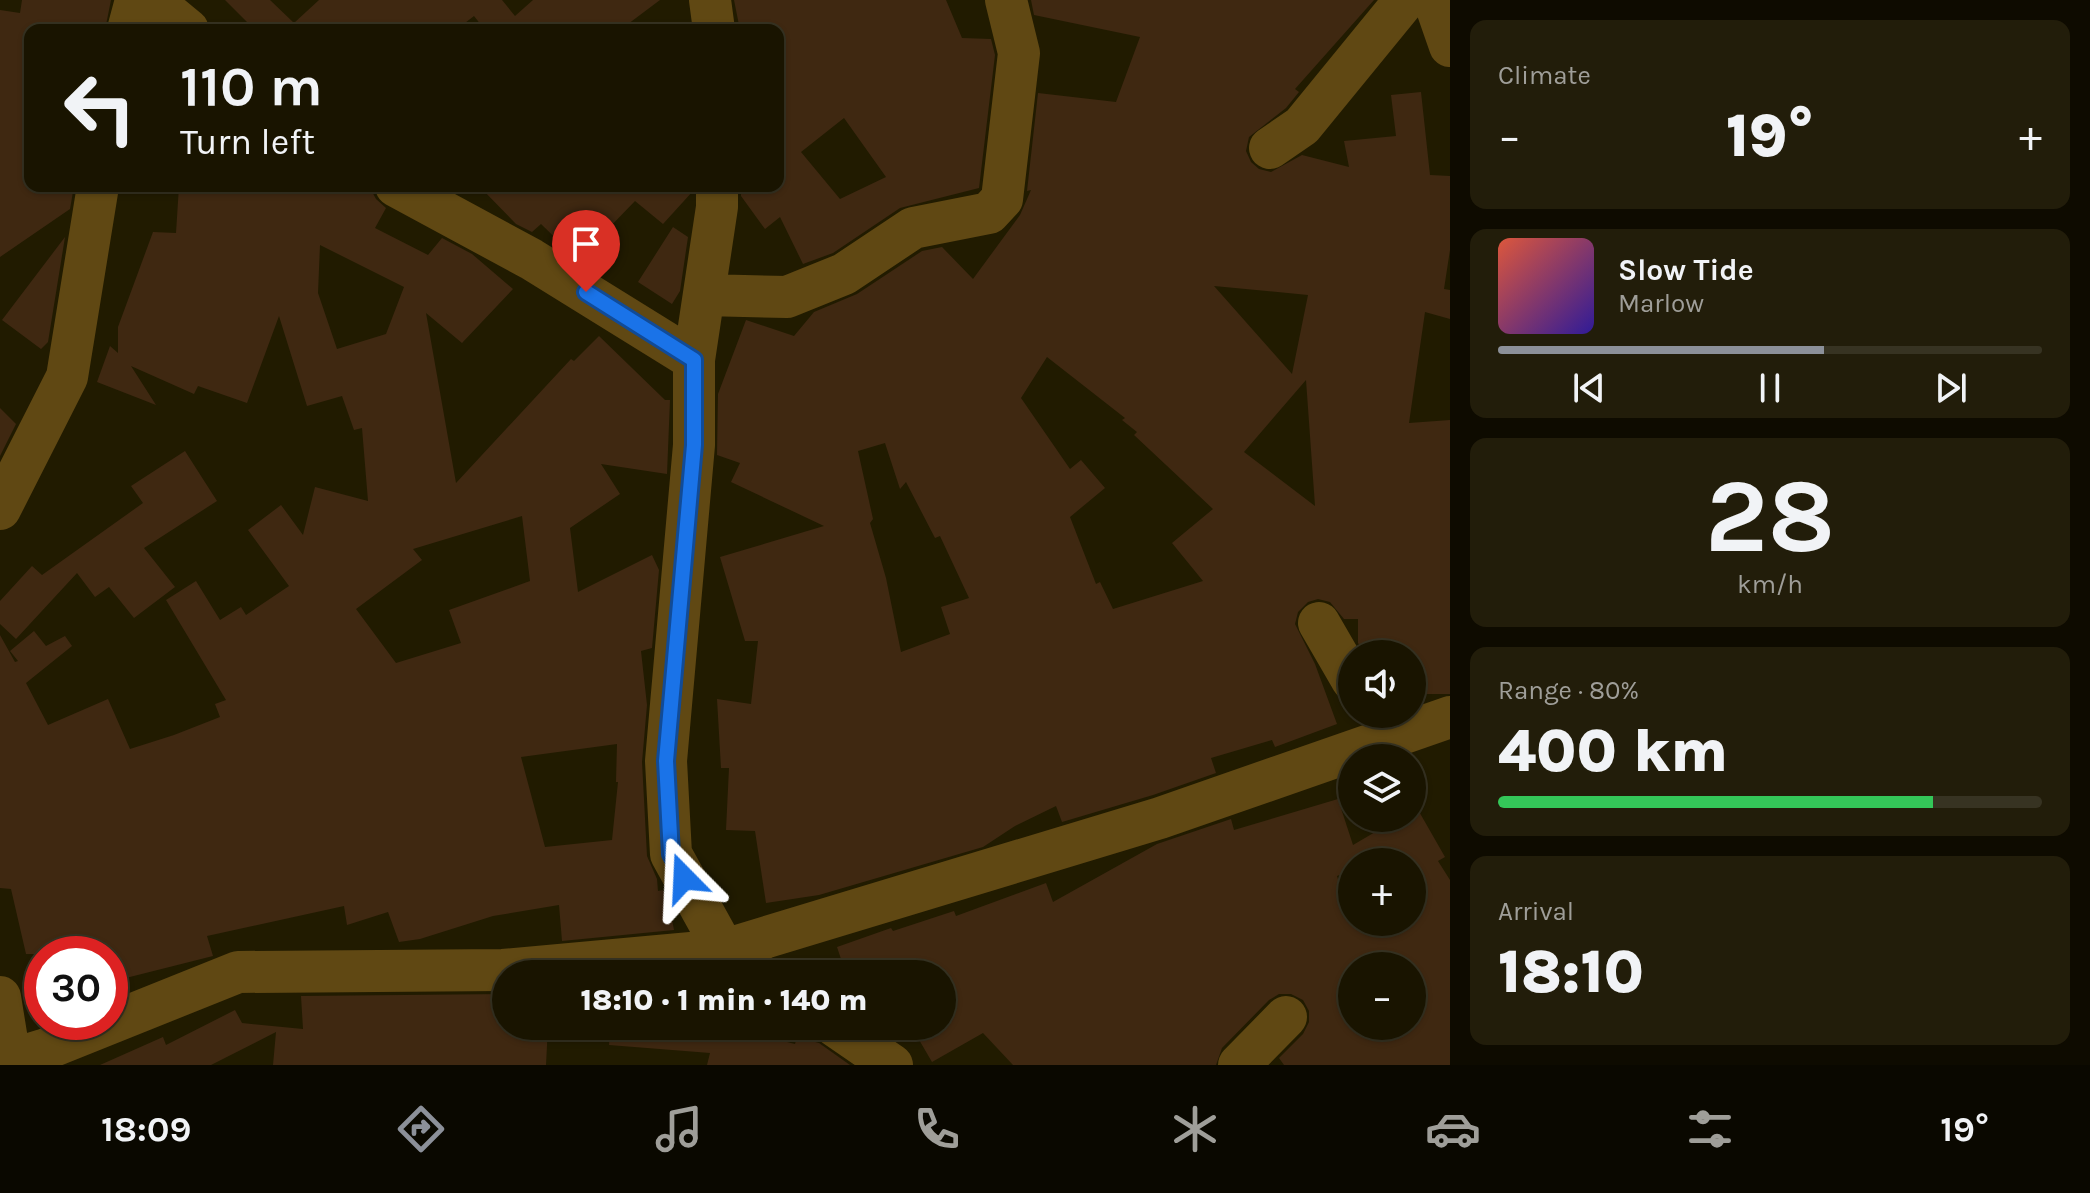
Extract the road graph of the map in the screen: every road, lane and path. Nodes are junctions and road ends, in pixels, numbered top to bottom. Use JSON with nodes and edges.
{"nodes":[{"id":1,"x":136,"y":0,"type":"edge"},
{"id":2,"x":152,"y":0,"type":"edge"},
{"id":3,"x":710,"y":0,"type":"edge"},
{"id":4,"x":1006,"y":0,"type":"edge"},
{"id":5,"x":1405,"y":0,"type":"edge"},
{"id":6,"x":1434,"y":0,"type":"edge"},
{"id":7,"x":130,"y":24,"type":"edge"},
{"id":8,"x":181,"y":24,"type":"edge"},
{"id":9,"x":713,"y":24,"type":"edge"},
{"id":10,"x":1450,"y":46,"type":"edge"},
{"id":11,"x":1270,"y":148,"type":"dead end"},
{"id":12,"x":97,"y":192,"type":"edge"},
{"id":13,"x":407,"y":192,"type":"edge"},
{"id":14,"x":717,"y":192,"type":"edge"},
{"id":15,"x":704,"y":295,"type":"junction"},
{"id":16,"x":694,"y":360,"type":"junction"},
{"id":17,"x":0,"y":509,"type":"edge"},
{"id":18,"x":1319,"y":623,"type":"dead end"},
{"id":19,"x":1338,"y":656,"type":"edge"},
{"id":20,"x":1450,"y":717,"type":"edge"},
{"id":21,"x":1426,"y":720,"type":"edge"},
{"id":22,"x":1377,"y":728,"type":"edge"},
{"id":23,"x":724,"y":950,"type":"junction"},
{"id":24,"x":739,"y":960,"type":"edge"},
{"id":25,"x":0,"y":997,"type":"edge"},
{"id":26,"x":1286,"y":1017,"type":"dead end"},
{"id":27,"x":855,"y":1040,"type":"edge"},
{"id":28,"x":31,"y":1060,"type":"edge"},
{"id":29,"x":892,"y":1065,"type":"edge"},
{"id":30,"x":1239,"y":1065,"type":"edge"}],
"edges":[{"from":1,"to":7,"type":"street"},
{"from":2,"to":8,"type":"street"},
{"from":3,"to":9,"type":"street"},
{"from":4,"to":15,"type":"street"},
{"from":5,"to":11,"type":"street"},
{"from":6,"to":10,"type":"street"},
{"from":12,"to":17,"type":"street"},
{"from":13,"to":16,"type":"street"},
{"from":14,"to":15,"type":"street"},
{"from":15,"to":16,"type":"street"},
{"from":16,"to":23,"type":"street"},
{"from":18,"to":19,"type":"street"},
{"from":20,"to":21,"type":"street"},
{"from":22,"to":23,"type":"street"},
{"from":23,"to":24,"type":"street"},
{"from":23,"to":28,"type":"street"},
{"from":25,"to":28,"type":"street"},
{"from":26,"to":30,"type":"street"},
{"from":27,"to":29,"type":"street"}]}
